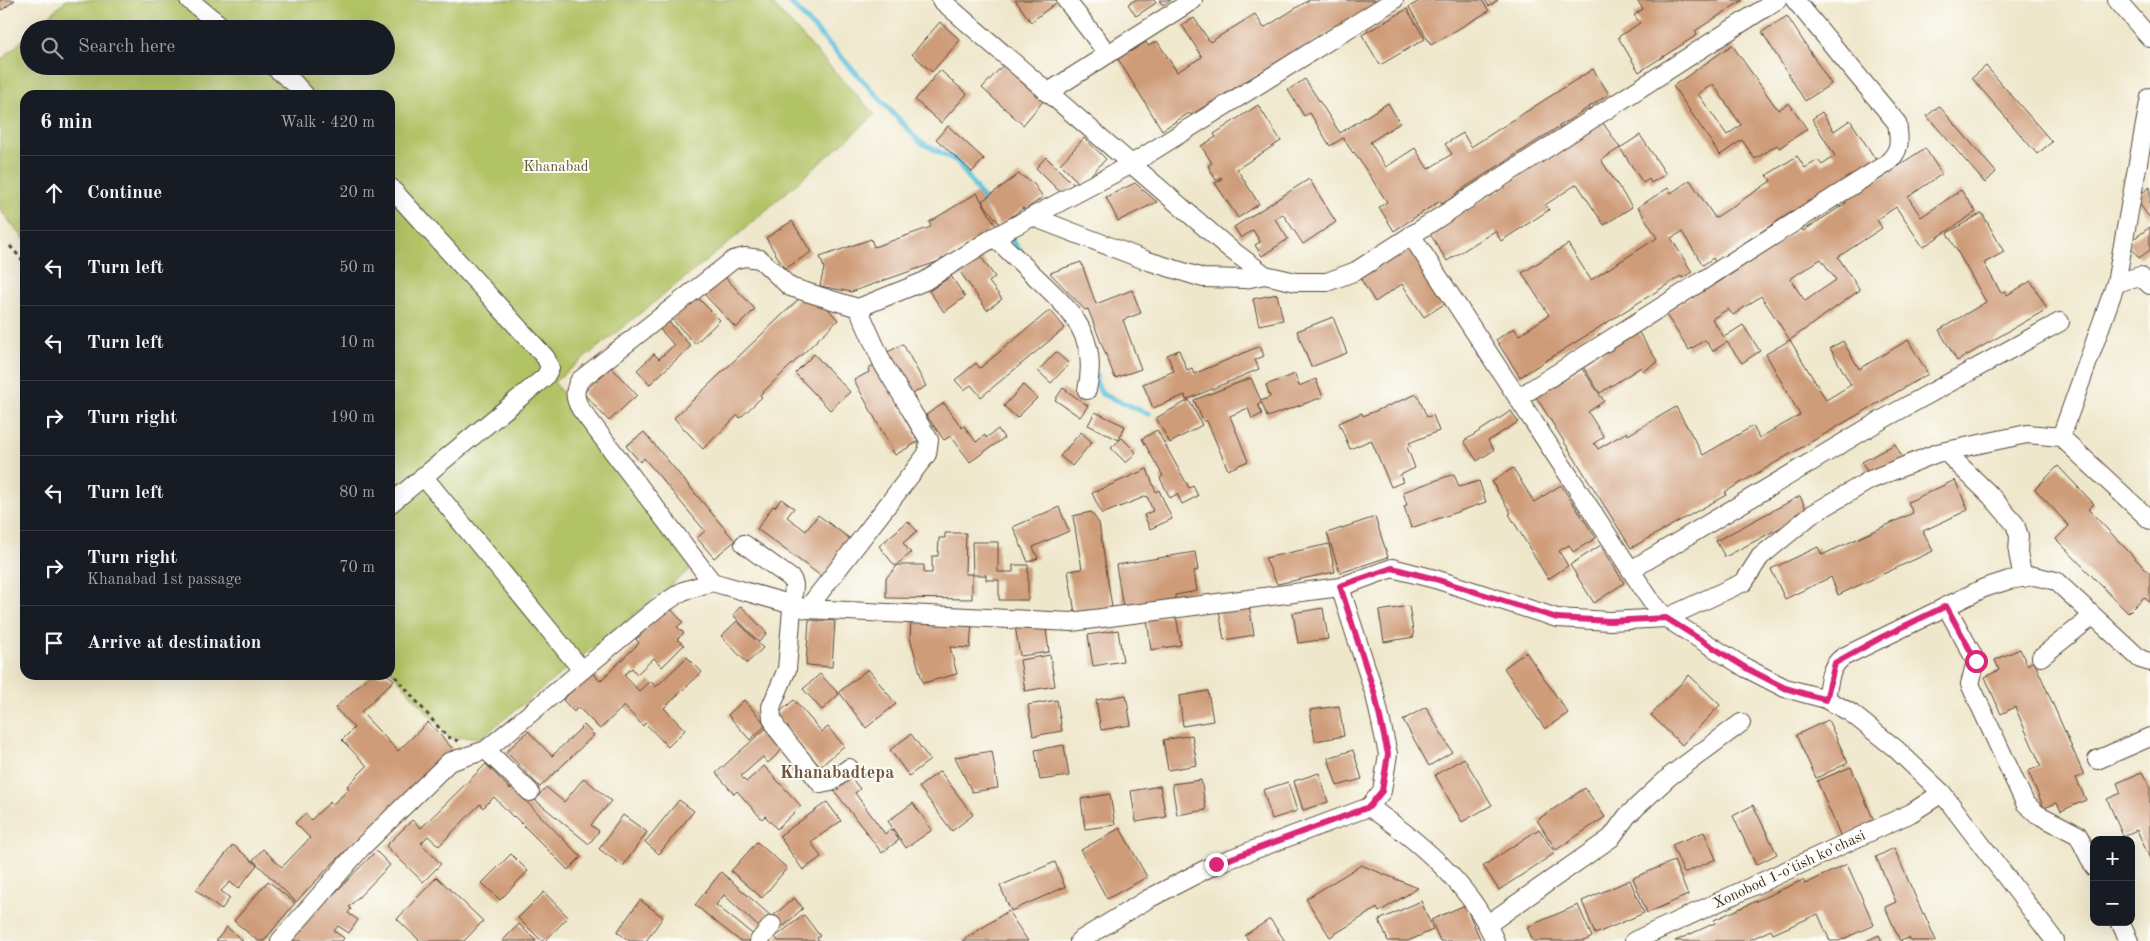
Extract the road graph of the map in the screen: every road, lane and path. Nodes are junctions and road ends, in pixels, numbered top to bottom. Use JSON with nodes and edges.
{"nodes":[{"id":1,"x":189,"y":0,"type":"edge"},
{"id":2,"x":941,"y":0,"type":"edge"},
{"id":3,"x":1066,"y":0,"type":"edge"},
{"id":4,"x":1193,"y":0,"type":"edge"},
{"id":5,"x":1394,"y":0,"type":"edge"},
{"id":6,"x":1777,"y":0,"type":"edge"},
{"id":7,"x":1795,"y":0,"type":"edge"},
{"id":8,"x":2117,"y":0,"type":"edge"},
{"id":9,"x":215,"y":20,"type":"edge"},
{"id":10,"x":2150,"y":38,"type":"edge"},
{"id":11,"x":1108,"y":54,"type":"junction"},
{"id":12,"x":284,"y":75,"type":"edge"},
{"id":13,"x":300,"y":90,"type":"edge"},
{"id":14,"x":1048,"y":93,"type":"junction"},
{"id":15,"x":2150,"y":97,"type":"edge"},
{"id":16,"x":1130,"y":165,"type":"junction"},
{"id":17,"x":395,"y":192,"type":"edge"},
{"id":18,"x":1033,"y":217,"type":"junction"},
{"id":19,"x":1002,"y":233,"type":"junction"},
{"id":20,"x":1411,"y":235,"type":"junction"},
{"id":21,"x":10,"y":246,"type":"dead end"},
{"id":22,"x":20,"y":257,"type":"edge"},
{"id":23,"x":1265,"y":276,"type":"junction"},
{"id":24,"x":2147,"y":276,"type":"edge"},
{"id":25,"x":2116,"y":283,"type":"junction"},
{"id":26,"x":858,"y":308,"type":"junction"},
{"id":27,"x":2060,"y":322,"type":"dead end"},
{"id":28,"x":1087,"y":390,"type":"dead end"},
{"id":29,"x":1518,"y":398,"type":"junction"},
{"id":30,"x":2061,"y":437,"type":"junction"},
{"id":31,"x":1945,"y":451,"type":"junction"},
{"id":32,"x":423,"y":476,"type":"junction"},
{"id":33,"x":395,"y":500,"type":"edge"},
{"id":34,"x":2150,"y":520,"type":"edge"},
{"id":35,"x":744,"y":544,"type":"dead end"},
{"id":36,"x":1631,"y":570,"type":"junction"},
{"id":37,"x":2023,"y":578,"type":"junction"},
{"id":38,"x":712,"y":582,"type":"junction"},
{"id":39,"x":1340,"y":586,"type":"junction"},
{"id":40,"x":1946,"y":606,"type":"junction"},
{"id":41,"x":800,"y":608,"type":"junction"},
{"id":42,"x":2093,"y":616,"type":"junction"},
{"id":43,"x":1666,"y":618,"type":"junction"},
{"id":44,"x":2041,"y":657,"type":"dead end"},
{"id":45,"x":2149,"y":664,"type":"edge"},
{"id":46,"x":582,"y":670,"type":"junction"},
{"id":47,"x":395,"y":676,"type":"edge"},
{"id":48,"x":1826,"y":700,"type":"junction"},
{"id":49,"x":1741,"y":723,"type":"dead end"},
{"id":50,"x":2150,"y":737,"type":"edge"},
{"id":51,"x":466,"y":741,"type":"dead end"},
{"id":52,"x":486,"y":750,"type":"junction"},
{"id":53,"x":2097,"y":760,"type":"dead end"},
{"id":54,"x":850,"y":768,"type":"dead end"},
{"id":55,"x":530,"y":792,"type":"dead end"},
{"id":56,"x":1942,"y":793,"type":"junction"},
{"id":57,"x":1369,"y":807,"type":"junction"},
{"id":58,"x":2090,"y":859,"type":"edge"},
{"id":59,"x":1488,"y":924,"type":"junction"},
{"id":60,"x":772,"y":925,"type":"dead end"},
{"id":61,"x":2122,"y":926,"type":"edge"},
{"id":62,"x":280,"y":941,"type":"edge"},
{"id":63,"x":759,"y":941,"type":"edge"},
{"id":64,"x":1079,"y":941,"type":"edge"},
{"id":65,"x":1495,"y":941,"type":"edge"},
{"id":66,"x":1634,"y":941,"type":"edge"},
{"id":67,"x":2055,"y":941,"type":"edge"},
{"id":68,"x":2129,"y":941,"type":"edge"}],
"edges":[{"from":1,"to":9,"type":"street"},
{"from":2,"to":14,"type":"street"},
{"from":3,"to":11,"type":"street"},
{"from":4,"to":11,"type":"street"},
{"from":5,"to":16,"type":"street"},
{"from":6,"to":20,"type":"street"},
{"from":7,"to":29,"type":"street"},
{"from":8,"to":10,"type":"street"},
{"from":11,"to":14,"type":"street"},
{"from":12,"to":13,"type":"street"},
{"from":14,"to":16,"type":"street"},
{"from":15,"to":25,"type":"street"},
{"from":16,"to":18,"type":"street"},
{"from":16,"to":23,"type":"street"},
{"from":17,"to":32,"type":"street"},
{"from":18,"to":19,"type":"street"},
{"from":18,"to":23,"type":"street"},
{"from":19,"to":26,"type":"street"},
{"from":19,"to":28,"type":"street"},
{"from":20,"to":23,"type":"street"},
{"from":20,"to":29,"type":"street"},
{"from":21,"to":22,"type":"path"},
{"from":24,"to":25,"type":"street"},
{"from":25,"to":30,"type":"street"},
{"from":26,"to":38,"type":"street"},
{"from":26,"to":41,"type":"street"},
{"from":27,"to":36,"type":"street"},
{"from":29,"to":36,"type":"street"},
{"from":30,"to":31,"type":"street"},
{"from":30,"to":34,"type":"street"},
{"from":31,"to":37,"type":"street"},
{"from":31,"to":43,"type":"street"},
{"from":32,"to":33,"type":"street"},
{"from":32,"to":46,"type":"street"},
{"from":35,"to":41,"type":"street"},
{"from":36,"to":43,"type":"street"},
{"from":37,"to":40,"type":"street"},
{"from":37,"to":42,"type":"street"},
{"from":38,"to":41,"type":"street"},
{"from":38,"to":46,"type":"street"},
{"from":39,"to":41,"type":"street"},
{"from":39,"to":43,"type":"street"},
{"from":39,"to":57,"type":"street"},
{"from":40,"to":48,"type":"street"},
{"from":40,"to":58,"type":"street"},
{"from":41,"to":54,"type":"street"},
{"from":42,"to":44,"type":"street"},
{"from":42,"to":45,"type":"street"},
{"from":43,"to":48,"type":"street"},
{"from":46,"to":52,"type":"street"},
{"from":47,"to":51,"type":"path"},
{"from":48,"to":56,"type":"street"},
{"from":49,"to":59,"type":"street"},
{"from":50,"to":53,"type":"street"},
{"from":52,"to":55,"type":"street"},
{"from":52,"to":62,"type":"street"},
{"from":56,"to":66,"type":"street","name":"Xonobod 1-o'tish ko'chasi"},
{"from":56,"to":67,"type":"street"},
{"from":57,"to":59,"type":"street"},
{"from":57,"to":64,"type":"street"},
{"from":59,"to":65,"type":"street"},
{"from":60,"to":63,"type":"street"},
{"from":61,"to":68,"type":"street"}]}
